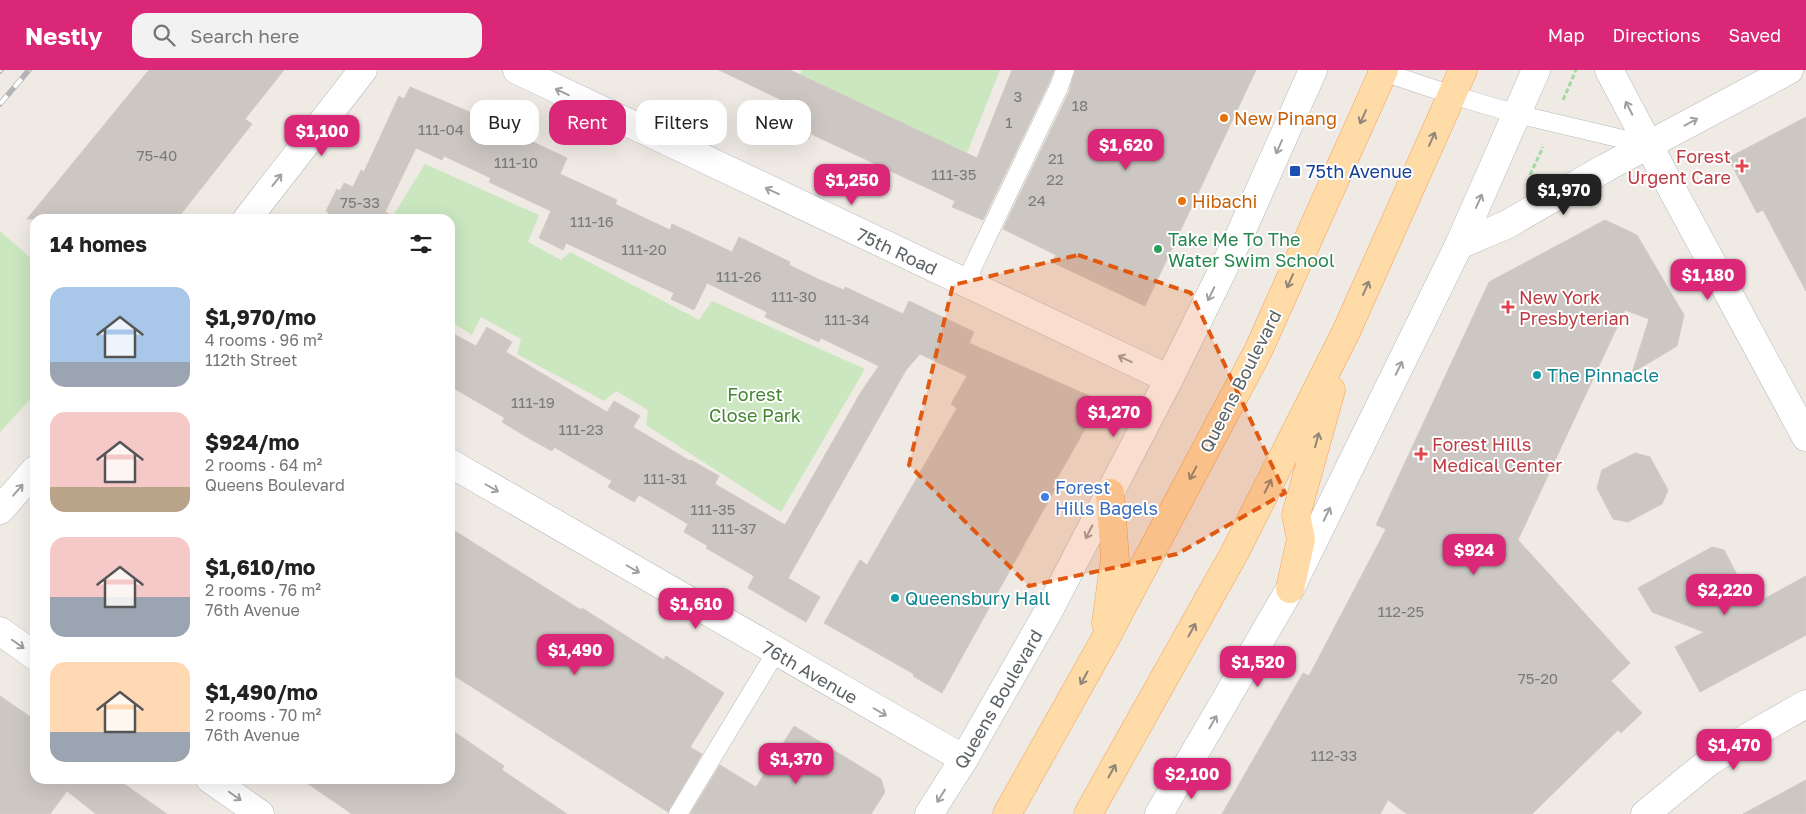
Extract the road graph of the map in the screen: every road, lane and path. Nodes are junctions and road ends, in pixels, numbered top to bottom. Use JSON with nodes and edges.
{"nodes":[{"id":1,"x":363,"y":70,"type":"edge"},
{"id":2,"x":517,"y":70,"type":"edge"},
{"id":3,"x":1065,"y":70,"type":"edge"},
{"id":4,"x":1313,"y":70,"type":"edge"},
{"id":5,"x":1463,"y":70,"type":"edge"},
{"id":6,"x":1536,"y":70,"type":"edge"},
{"id":7,"x":1609,"y":70,"type":"edge"},
{"id":8,"x":1789,"y":70,"type":"edge"},
{"id":9,"x":1381,"y":71,"type":"edge"},
{"id":10,"x":1452,"y":95,"type":"junction"},
{"id":11,"x":1517,"y":114,"type":"junction"},
{"id":12,"x":1648,"y":145,"type":"junction"},
{"id":13,"x":251,"y":214,"type":"edge"},
{"id":14,"x":1460,"y":246,"type":"junction"},
{"id":15,"x":965,"y":283,"type":"junction"},
{"id":16,"x":1346,"y":332,"type":"junction"},
{"id":17,"x":1169,"y":379,"type":"junction"},
{"id":18,"x":1806,"y":438,"type":"edge"},
{"id":19,"x":455,"y":466,"type":"edge"},
{"id":20,"x":30,"y":476,"type":"edge"},
{"id":21,"x":1110,"y":493,"type":"junction"},
{"id":22,"x":0,"y":510,"type":"edge"},
{"id":23,"x":1290,"y":590,"type":"junction"},
{"id":24,"x":0,"y":631,"type":"edge"},
{"id":25,"x":1103,"y":643,"type":"junction"},
{"id":26,"x":30,"y":652,"type":"edge"},
{"id":27,"x":776,"y":652,"type":"junction"},
{"id":28,"x":1806,"y":704,"type":"edge"},
{"id":29,"x":964,"y":759,"type":"junction"},
{"id":30,"x":217,"y":784,"type":"edge"},
{"id":31,"x":260,"y":814,"type":"edge"},
{"id":32,"x":678,"y":814,"type":"edge"},
{"id":33,"x":929,"y":814,"type":"edge"},
{"id":34,"x":1007,"y":814,"type":"edge"},
{"id":35,"x":1088,"y":814,"type":"edge"},
{"id":36,"x":1159,"y":814,"type":"edge"},
{"id":37,"x":1645,"y":814,"type":"edge"}],
"edges":[{"from":13,"to":1,"type":"street","one_way":true},
{"from":15,"to":2,"type":"street","name":"75th Road","one_way":true},
{"from":3,"to":15,"type":"lane"},
{"from":4,"to":17,"type":"street","name":"Queens Boulevard","one_way":true},
{"from":5,"to":10,"type":"main road"},
{"from":6,"to":11,"type":"street"},
{"from":12,"to":7,"type":"street","one_way":true},
{"from":12,"to":8,"type":"street","one_way":true},
{"from":9,"to":10,"type":"lane"},
{"from":9,"to":25,"type":"main road","name":"Queens Boulevard","one_way":true},
{"from":10,"to":11,"type":"lane"},
{"from":16,"to":10,"type":"main road","one_way":true},
{"from":11,"to":12,"type":"lane"},
{"from":14,"to":11,"type":"street","one_way":true},
{"from":12,"to":14,"type":"street"},
{"from":12,"to":18,"type":"street"},
{"from":23,"to":14,"type":"street","one_way":true},
{"from":17,"to":15,"type":"street","name":"75th Road","one_way":true},
{"from":23,"to":16,"type":"main road","one_way":true},
{"from":35,"to":16,"type":"main road","one_way":true},
{"from":17,"to":21,"type":"street","name":"Queens Boulevard"},
{"from":19,"to":27,"type":"street","name":"76th Avenue","one_way":true},
{"from":22,"to":20,"type":"street","one_way":true},
{"from":21,"to":25,"type":"main road"},
{"from":21,"to":29,"type":"street","name":"Queens Boulevard","one_way":true},
{"from":36,"to":23,"type":"street","one_way":true},
{"from":24,"to":26,"type":"street","one_way":true},
{"from":25,"to":34,"type":"main road","name":"Queens Boulevard","one_way":true},
{"from":27,"to":29,"type":"street","name":"76th Avenue","one_way":true},
{"from":27,"to":32,"type":"lane"},
{"from":28,"to":37,"type":"street"},
{"from":29,"to":33,"type":"street","name":"Queens Boulevard","one_way":true},
{"from":30,"to":31,"type":"street","one_way":true}]}
